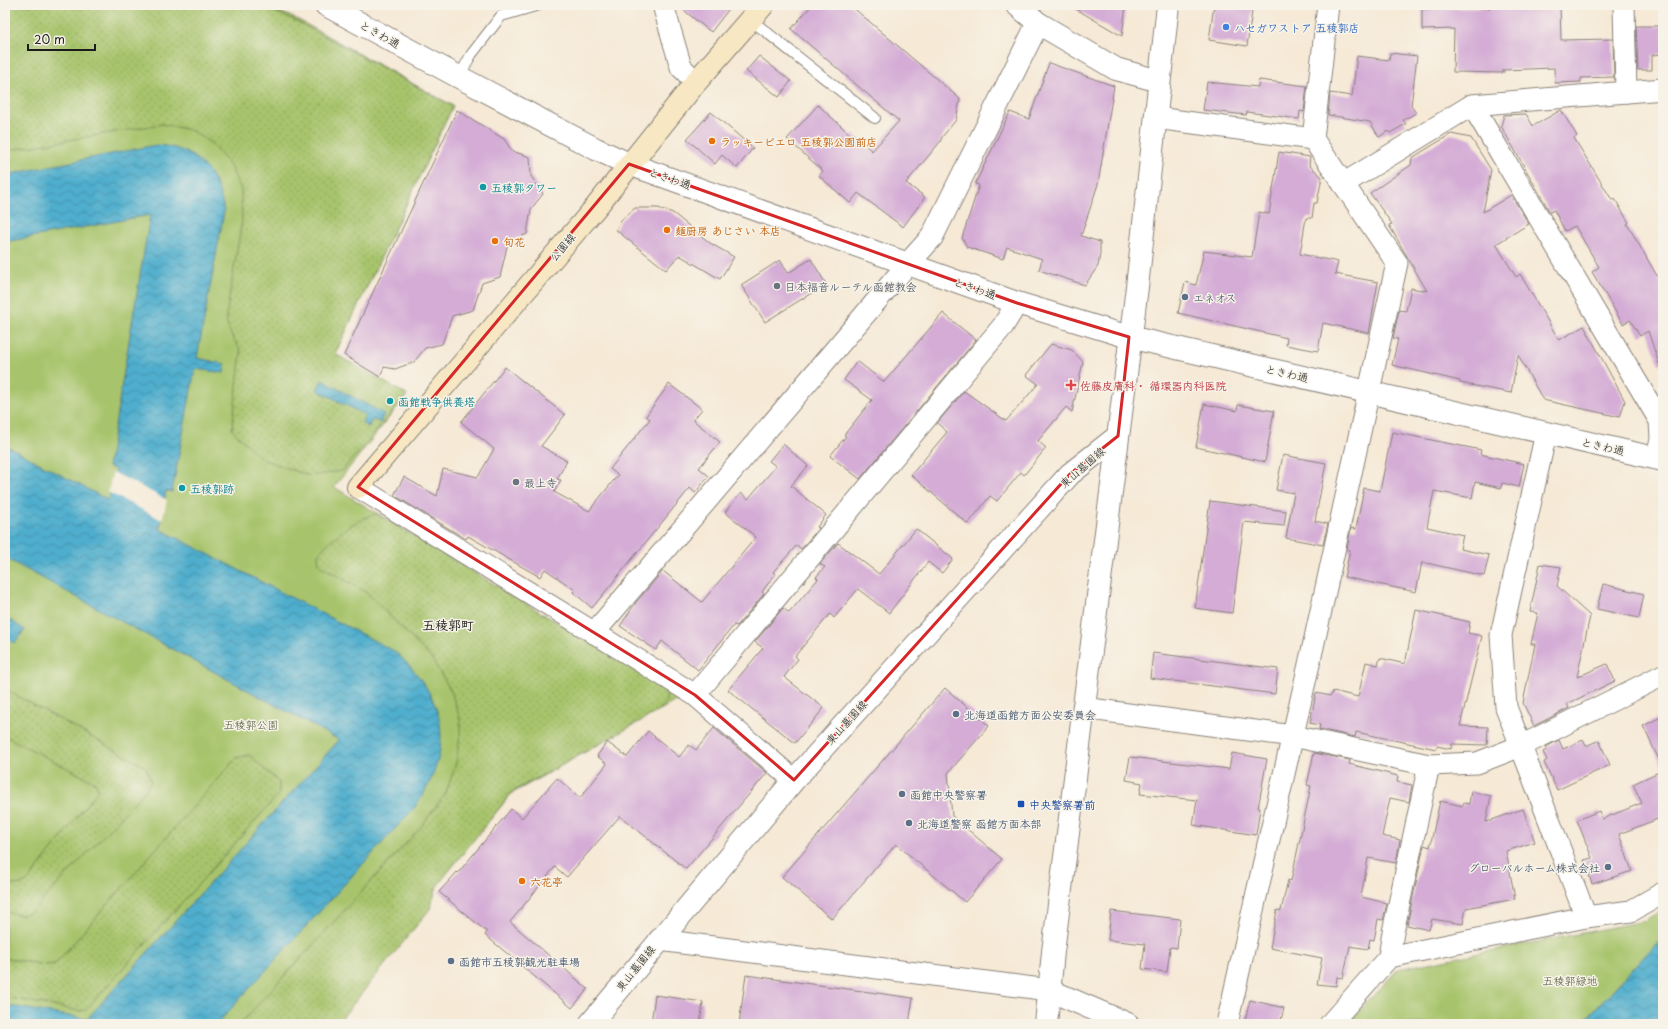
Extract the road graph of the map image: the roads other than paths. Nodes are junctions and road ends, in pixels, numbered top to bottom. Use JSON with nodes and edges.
{"nodes":[{"id":1,"x":326,"y":5,"type":"edge"},
{"id":2,"x":539,"y":5,"type":"edge"},
{"id":3,"x":663,"y":5,"type":"edge"},
{"id":4,"x":1017,"y":5,"type":"edge"},
{"id":5,"x":1168,"y":5,"type":"edge"},
{"id":6,"x":1328,"y":5,"type":"edge"},
{"id":7,"x":1624,"y":5,"type":"edge"},
{"id":8,"x":757,"y":13,"type":"edge"},
{"id":9,"x":1038,"y":23,"type":"junction"},
{"id":10,"x":458,"y":77,"type":"junction"},
{"id":11,"x":1159,"y":81,"type":"junction"},
{"id":12,"x":696,"y":82,"type":"junction"},
{"id":13,"x":1663,"y":89,"type":"edge"},
{"id":14,"x":1626,"y":92,"type":"junction"},
{"id":15,"x":1472,"y":105,"type":"junction"},
{"id":16,"x":874,"y":118,"type":"dead end"},
{"id":17,"x":1156,"y":118,"type":"junction"},
{"id":18,"x":1313,"y":139,"type":"junction"},
{"id":19,"x":629,"y":164,"type":"junction"},
{"id":20,"x":1343,"y":184,"type":"junction"},
{"id":21,"x":907,"y":265,"type":"junction"},
{"id":22,"x":1017,"y":303,"type":"junction"},
{"id":23,"x":1129,"y":337,"type":"junction"},
{"id":24,"x":1368,"y":392,"type":"junction"},
{"id":25,"x":1546,"y":433,"type":"junction"},
{"id":26,"x":1118,"y":436,"type":"junction"},
{"id":27,"x":1660,"y":459,"type":"edge"},
{"id":28,"x":358,"y":487,"type":"joint"},
{"id":29,"x":594,"y":633,"type":"junction"},
{"id":30,"x":1663,"y":675,"type":"edge"},
{"id":31,"x":696,"y":695,"type":"junction"},
{"id":32,"x":1083,"y":708,"type":"junction"},
{"id":33,"x":1292,"y":736,"type":"junction"},
{"id":34,"x":1521,"y":746,"type":"junction"},
{"id":35,"x":1429,"y":765,"type":"junction"},
{"id":36,"x":794,"y":780,"type":"junction"},
{"id":37,"x":1663,"y":893,"type":"edge"},
{"id":38,"x":1586,"y":917,"type":"junction"},
{"id":39,"x":659,"y":940,"type":"junction"},
{"id":40,"x":1389,"y":957,"type":"junction"},
{"id":41,"x":1050,"y":990,"type":"junction"},
{"id":42,"x":590,"y":1024,"type":"edge"},
{"id":43,"x":1046,"y":1024,"type":"edge"},
{"id":44,"x":1128,"y":1024,"type":"edge"},
{"id":45,"x":1227,"y":1024,"type":"edge"},
{"id":46,"x":1330,"y":1024,"type":"edge"}],
"edges":[{"from":1,"to":10,"type":"street","name":"ときわ通"},
{"from":2,"to":10,"type":"lane"},
{"from":3,"to":12,"type":"street"},
{"from":4,"to":9,"type":"street"},
{"from":5,"to":11,"type":"street"},
{"from":6,"to":18,"type":"street"},
{"from":7,"to":14,"type":"street"},
{"from":8,"to":12,"type":"main road","name":"公園線"},
{"from":8,"to":16,"type":"lane"},
{"from":9,"to":11,"type":"street"},
{"from":9,"to":21,"type":"street"},
{"from":10,"to":19,"type":"street","name":"ときわ通"},
{"from":11,"to":17,"type":"street"},
{"from":12,"to":19,"type":"main road","name":"公園線"},
{"from":13,"to":14,"type":"street"},
{"from":14,"to":15,"type":"street"},
{"from":15,"to":20,"type":"street"},
{"from":15,"to":27,"type":"street"},
{"from":17,"to":18,"type":"street"},
{"from":17,"to":23,"type":"street"},
{"from":18,"to":20,"type":"street"},
{"from":19,"to":21,"type":"street","name":"ときわ通"},
{"from":19,"to":28,"type":"main road","name":"公園線"},
{"from":20,"to":24,"type":"street"},
{"from":21,"to":22,"type":"street","name":"ときわ通"},
{"from":21,"to":29,"type":"street"},
{"from":22,"to":23,"type":"street","name":"ときわ通"},
{"from":22,"to":31,"type":"street"},
{"from":23,"to":24,"type":"street","name":"ときわ通"},
{"from":23,"to":26,"type":"street"},
{"from":24,"to":25,"type":"street","name":"ときわ通"},
{"from":24,"to":33,"type":"street"},
{"from":25,"to":27,"type":"street","name":"ときわ通"},
{"from":25,"to":34,"type":"street"},
{"from":26,"to":32,"type":"street"},
{"from":26,"to":36,"type":"street","name":"東山墓園線"},
{"from":28,"to":29,"type":"street"},
{"from":29,"to":31,"type":"street"},
{"from":30,"to":34,"type":"street"},
{"from":31,"to":36,"type":"street"},
{"from":32,"to":33,"type":"street"},
{"from":32,"to":41,"type":"street"},
{"from":33,"to":35,"type":"street"},
{"from":33,"to":45,"type":"street"},
{"from":34,"to":35,"type":"street"},
{"from":34,"to":38,"type":"street"},
{"from":35,"to":40,"type":"street"},
{"from":36,"to":39,"type":"street","name":"東山墓園線"},
{"from":37,"to":38,"type":"street"},
{"from":38,"to":40,"type":"street"},
{"from":39,"to":41,"type":"street"},
{"from":39,"to":42,"type":"street","name":"東山墓園線"},
{"from":40,"to":46,"type":"street"},
{"from":41,"to":43,"type":"street"},
{"from":41,"to":44,"type":"street"}]}
